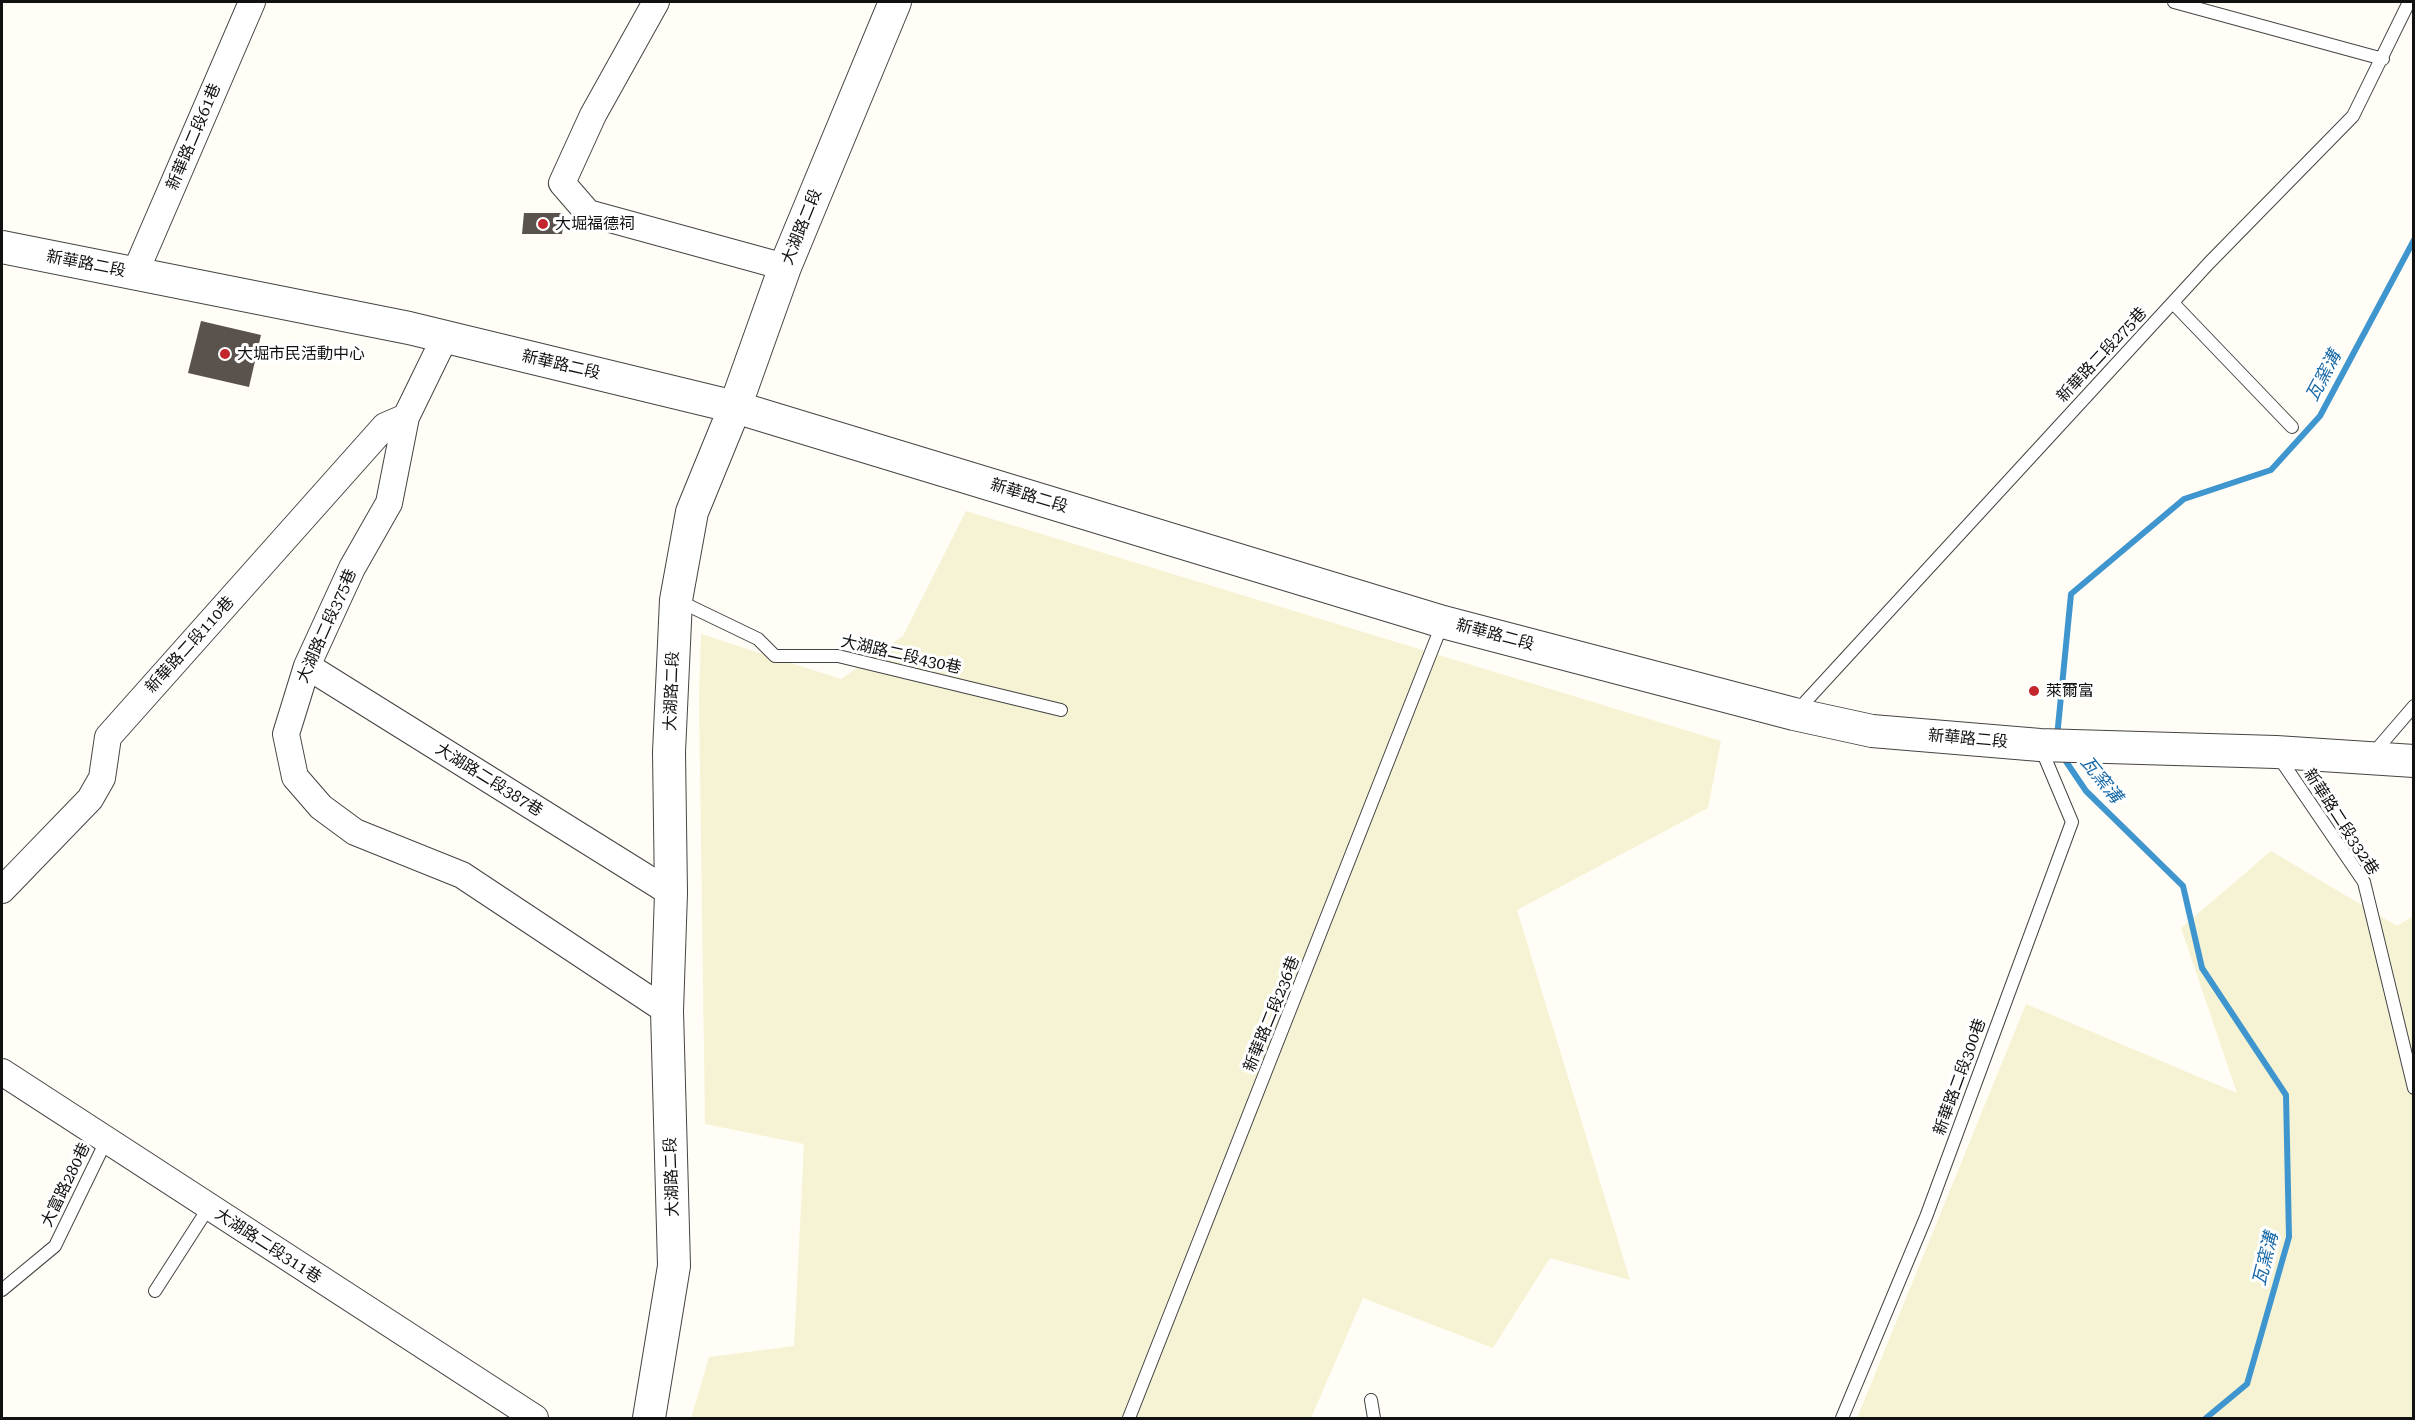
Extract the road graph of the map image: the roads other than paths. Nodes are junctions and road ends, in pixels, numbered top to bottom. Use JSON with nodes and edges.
{"nodes":[{"id":1,"x":252,"y":2,"type":"edge"},
{"id":2,"x":656,"y":2,"type":"edge"},
{"id":3,"x":895,"y":2,"type":"edge"},
{"id":4,"x":2174,"y":2,"type":"edge"},
{"id":5,"x":2409,"y":2,"type":"edge"},
{"id":6,"x":2383,"y":59,"type":"junction"},
{"id":7,"x":2,"y":247,"type":"edge"},
{"id":8,"x":785,"y":267,"type":"junction"},
{"id":9,"x":135,"y":273,"type":"junction"},
{"id":10,"x":2173,"y":303,"type":"junction"},
{"id":11,"x":445,"y":337,"type":"junction"},
{"id":12,"x":735,"y":407,"type":"junction"},
{"id":13,"x":406,"y":417,"type":"junction"},
{"id":14,"x":2292,"y":427,"type":"dead end"},
{"id":15,"x":676,"y":600,"type":"junction"},
{"id":16,"x":1443,"y":622,"type":"junction"},
{"id":17,"x":307,"y":666,"type":"junction"},
{"id":18,"x":2414,"y":706,"type":"edge"},
{"id":19,"x":1061,"y":710,"type":"dead end"},
{"id":20,"x":1794,"y":714,"type":"junction"},
{"id":21,"x":2047,"y":744,"type":"junction"},
{"id":22,"x":2276,"y":752,"type":"junction"},
{"id":23,"x":2370,"y":757,"type":"junction"},
{"id":24,"x":2414,"y":761,"type":"edge"},
{"id":25,"x":2,"y":890,"type":"edge"},
{"id":26,"x":670,"y":893,"type":"junction"},
{"id":27,"x":667,"y":1011,"type":"junction"},
{"id":28,"x":2,"y":1072,"type":"edge"},
{"id":29,"x":2414,"y":1088,"type":"edge"},
{"id":30,"x":106,"y":1141,"type":"junction"},
{"id":31,"x":209,"y":1207,"type":"junction"},
{"id":32,"x":2,"y":1290,"type":"edge"},
{"id":33,"x":155,"y":1291,"type":"dead end"},
{"id":34,"x":1371,"y":1400,"type":"dead end"},
{"id":35,"x":535,"y":1419,"type":"edge"},
{"id":36,"x":649,"y":1419,"type":"edge"},
{"id":37,"x":1129,"y":1419,"type":"edge"},
{"id":38,"x":1374,"y":1419,"type":"edge"},
{"id":39,"x":1842,"y":1419,"type":"edge"}],
"edges":[{"from":1,"to":9,"type":"street","name":"新華路二段61巷"},
{"from":2,"to":8,"type":"street"},
{"from":3,"to":8,"type":"street","name":"大湖路二段"},
{"from":4,"to":6,"type":"lane"},
{"from":5,"to":6,"type":"lane","name":"新華路二段275巷"},
{"from":6,"to":10,"type":"lane","name":"新華路二段275巷"},
{"from":7,"to":9,"type":"street","name":"新華路二段"},
{"from":8,"to":12,"type":"street","name":"大湖路二段"},
{"from":9,"to":11,"type":"street","name":"新華路二段"},
{"from":10,"to":14,"type":"lane"},
{"from":10,"to":20,"type":"lane","name":"新華路二段275巷"},
{"from":11,"to":12,"type":"street","name":"新華路二段"},
{"from":11,"to":13,"type":"street","name":"大湖路二段375巷"},
{"from":12,"to":15,"type":"street","name":"大湖路二段"},
{"from":12,"to":16,"type":"street","name":"新華路二段"},
{"from":13,"to":17,"type":"street","name":"大湖路二段375巷"},
{"from":13,"to":25,"type":"street","name":"新華路二段110巷"},
{"from":15,"to":19,"type":"lane","name":"大湖路二段430巷"},
{"from":15,"to":26,"type":"street","name":"大湖路二段"},
{"from":16,"to":20,"type":"street","name":"新華路二段"},
{"from":16,"to":37,"type":"lane","name":"新華路二段236巷"},
{"from":17,"to":26,"type":"street","name":"大湖路二段387巷"},
{"from":17,"to":27,"type":"street","name":"大湖路二段375巷"},
{"from":18,"to":23,"type":"lane"},
{"from":20,"to":21,"type":"street","name":"新華路二段"},
{"from":21,"to":22,"type":"street","name":"新華路二段"},
{"from":21,"to":39,"type":"lane","name":"新華路二段300巷"},
{"from":22,"to":23,"type":"street"},
{"from":22,"to":29,"type":"lane","name":"新華路二段332巷"},
{"from":23,"to":24,"type":"street"},
{"from":26,"to":27,"type":"street","name":"大湖路二段"},
{"from":27,"to":36,"type":"street","name":"大湖路二段"},
{"from":28,"to":30,"type":"street","name":"大湖路二段311巷"},
{"from":30,"to":31,"type":"street","name":"大湖路二段311巷"},
{"from":30,"to":32,"type":"lane","name":"大富路280巷"},
{"from":31,"to":33,"type":"lane"},
{"from":31,"to":35,"type":"street","name":"大湖路二段311巷"},
{"from":34,"to":38,"type":"lane"}]}
